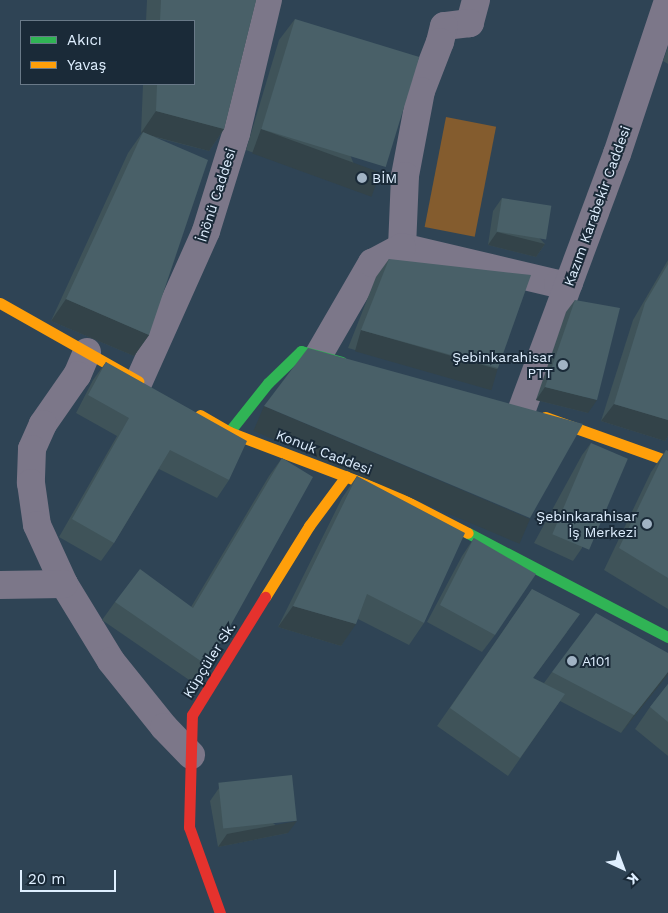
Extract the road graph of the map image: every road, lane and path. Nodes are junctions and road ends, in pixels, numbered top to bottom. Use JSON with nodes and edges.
{"nodes":[{"id":1,"x":268,"y":0,"type":"edge"},
{"id":2,"x":476,"y":0,"type":"edge"},
{"id":3,"x":668,"y":1,"type":"edge"},
{"id":4,"x":402,"y":247,"type":"junction"},
{"id":5,"x":569,"y":283,"type":"junction"},
{"id":6,"x":0,"y":303,"type":"edge"},
{"id":7,"x":87,"y":352,"type":"junction"},
{"id":8,"x":310,"y":354,"type":"junction"},
{"id":9,"x":355,"y":365,"type":"edge"},
{"id":10,"x":143,"y":384,"type":"joint"},
{"id":11,"x":518,"y":408,"type":"joint"},
{"id":12,"x":188,"y":409,"type":"edge"},
{"id":13,"x":229,"y":432,"type":"junction"},
{"id":14,"x":668,"y":461,"type":"edge"},
{"id":15,"x":346,"y":476,"type":"junction"},
{"id":16,"x":64,"y":584,"type":"junction"},
{"id":17,"x":0,"y":585,"type":"edge"},
{"id":18,"x":668,"y":637,"type":"edge"},
{"id":19,"x":191,"y":755,"type":"junction"},
{"id":20,"x":220,"y":913,"type":"edge"}],
"edges":[{"from":1,"to":10,"type":"street","name":"İnönü Caddesi"},
{"from":2,"to":4,"type":"street"},
{"from":3,"to":5,"type":"street","name":"Kazım Karabekir Caddesi"},
{"from":4,"to":5,"type":"street"},
{"from":4,"to":8,"type":"street"},
{"from":5,"to":11,"type":"street","name":"Kazım Karabekir Caddesi"},
{"from":6,"to":7,"type":"street"},
{"from":7,"to":10,"type":"street"},
{"from":7,"to":16,"type":"street"},
{"from":8,"to":9,"type":"street"},
{"from":8,"to":13,"type":"street"},
{"from":11,"to":14,"type":"street"},
{"from":12,"to":13,"type":"street","name":"Konuk Caddesi"},
{"from":13,"to":15,"type":"street","name":"Konuk Caddesi"},
{"from":15,"to":18,"type":"street","name":"Konuk Caddesi"},
{"from":15,"to":19,"type":"street","name":"Küpçüler Sk."},
{"from":16,"to":17,"type":"street"},
{"from":16,"to":19,"type":"street"},
{"from":19,"to":20,"type":"street","name":"Küpçüler Sk."}]}
